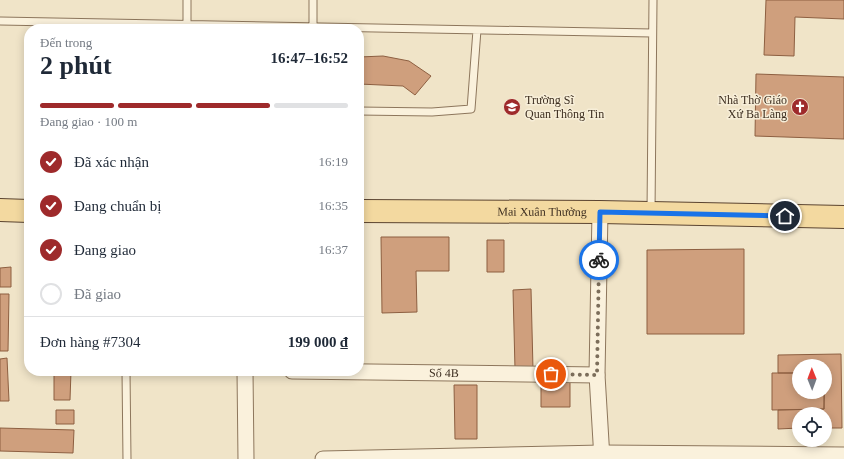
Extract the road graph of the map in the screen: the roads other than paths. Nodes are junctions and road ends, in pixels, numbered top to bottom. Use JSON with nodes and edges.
{"nodes":[{"id":1,"x":187,"y":0,"type":"edge"},
{"id":2,"x":313,"y":0,"type":"edge"},
{"id":3,"x":653,"y":0,"type":"edge"},
{"id":4,"x":0,"y":21,"type":"edge"},
{"id":5,"x":187,"y":24,"type":"joint"},
{"id":6,"x":313,"y":24,"type":"edge"},
{"id":7,"x":364,"y":28,"type":"edge"},
{"id":8,"x":478,"y":30,"type":"junction"},
{"id":9,"x":652,"y":33,"type":"junction"},
{"id":10,"x":364,"y":111,"type":"edge"},
{"id":11,"x":0,"y":210,"type":"edge"},
{"id":12,"x":24,"y":211,"type":"edge"},
{"id":13,"x":364,"y":211,"type":"edge"},
{"id":14,"x":600,"y":212,"type":"junction"},
{"id":15,"x":651,"y":213,"type":"junction"},
{"id":16,"x":844,"y":217,"type":"edge"},
{"id":17,"x":364,"y":372,"type":"edge"},
{"id":18,"x":597,"y":375,"type":"junction"},
{"id":19,"x":126,"y":376,"type":"edge"},
{"id":20,"x":245,"y":376,"type":"edge"},
{"id":21,"x":844,"y":455,"type":"edge"},
{"id":22,"x":602,"y":456,"type":"edge"},
{"id":23,"x":127,"y":459,"type":"edge"},
{"id":24,"x":246,"y":459,"type":"edge"},
{"id":25,"x":323,"y":459,"type":"edge"}],
"edges":[{"from":1,"to":5,"type":"lane"},
{"from":2,"to":6,"type":"lane"},
{"from":3,"to":9,"type":"lane"},
{"from":4,"to":5,"type":"lane"},
{"from":7,"to":8,"type":"lane"},
{"from":8,"to":9,"type":"lane"},
{"from":8,"to":10,"type":"lane"},
{"from":9,"to":15,"type":"lane"},
{"from":11,"to":12,"type":"main road"},
{"from":13,"to":14,"type":"main road","name":"Mai Xuân Thưởng"},
{"from":14,"to":15,"type":"main road","name":"Mai Xuân Thưởng"},
{"from":14,"to":18,"type":"street"},
{"from":15,"to":16,"type":"main road","name":"Mai Xuân Thưởng"},
{"from":17,"to":18,"type":"street","name":"Số 4B"},
{"from":18,"to":22,"type":"street"},
{"from":19,"to":23,"type":"lane"},
{"from":20,"to":24,"type":"street"},
{"from":21,"to":22,"type":"street"},
{"from":22,"to":25,"type":"street"}]}
